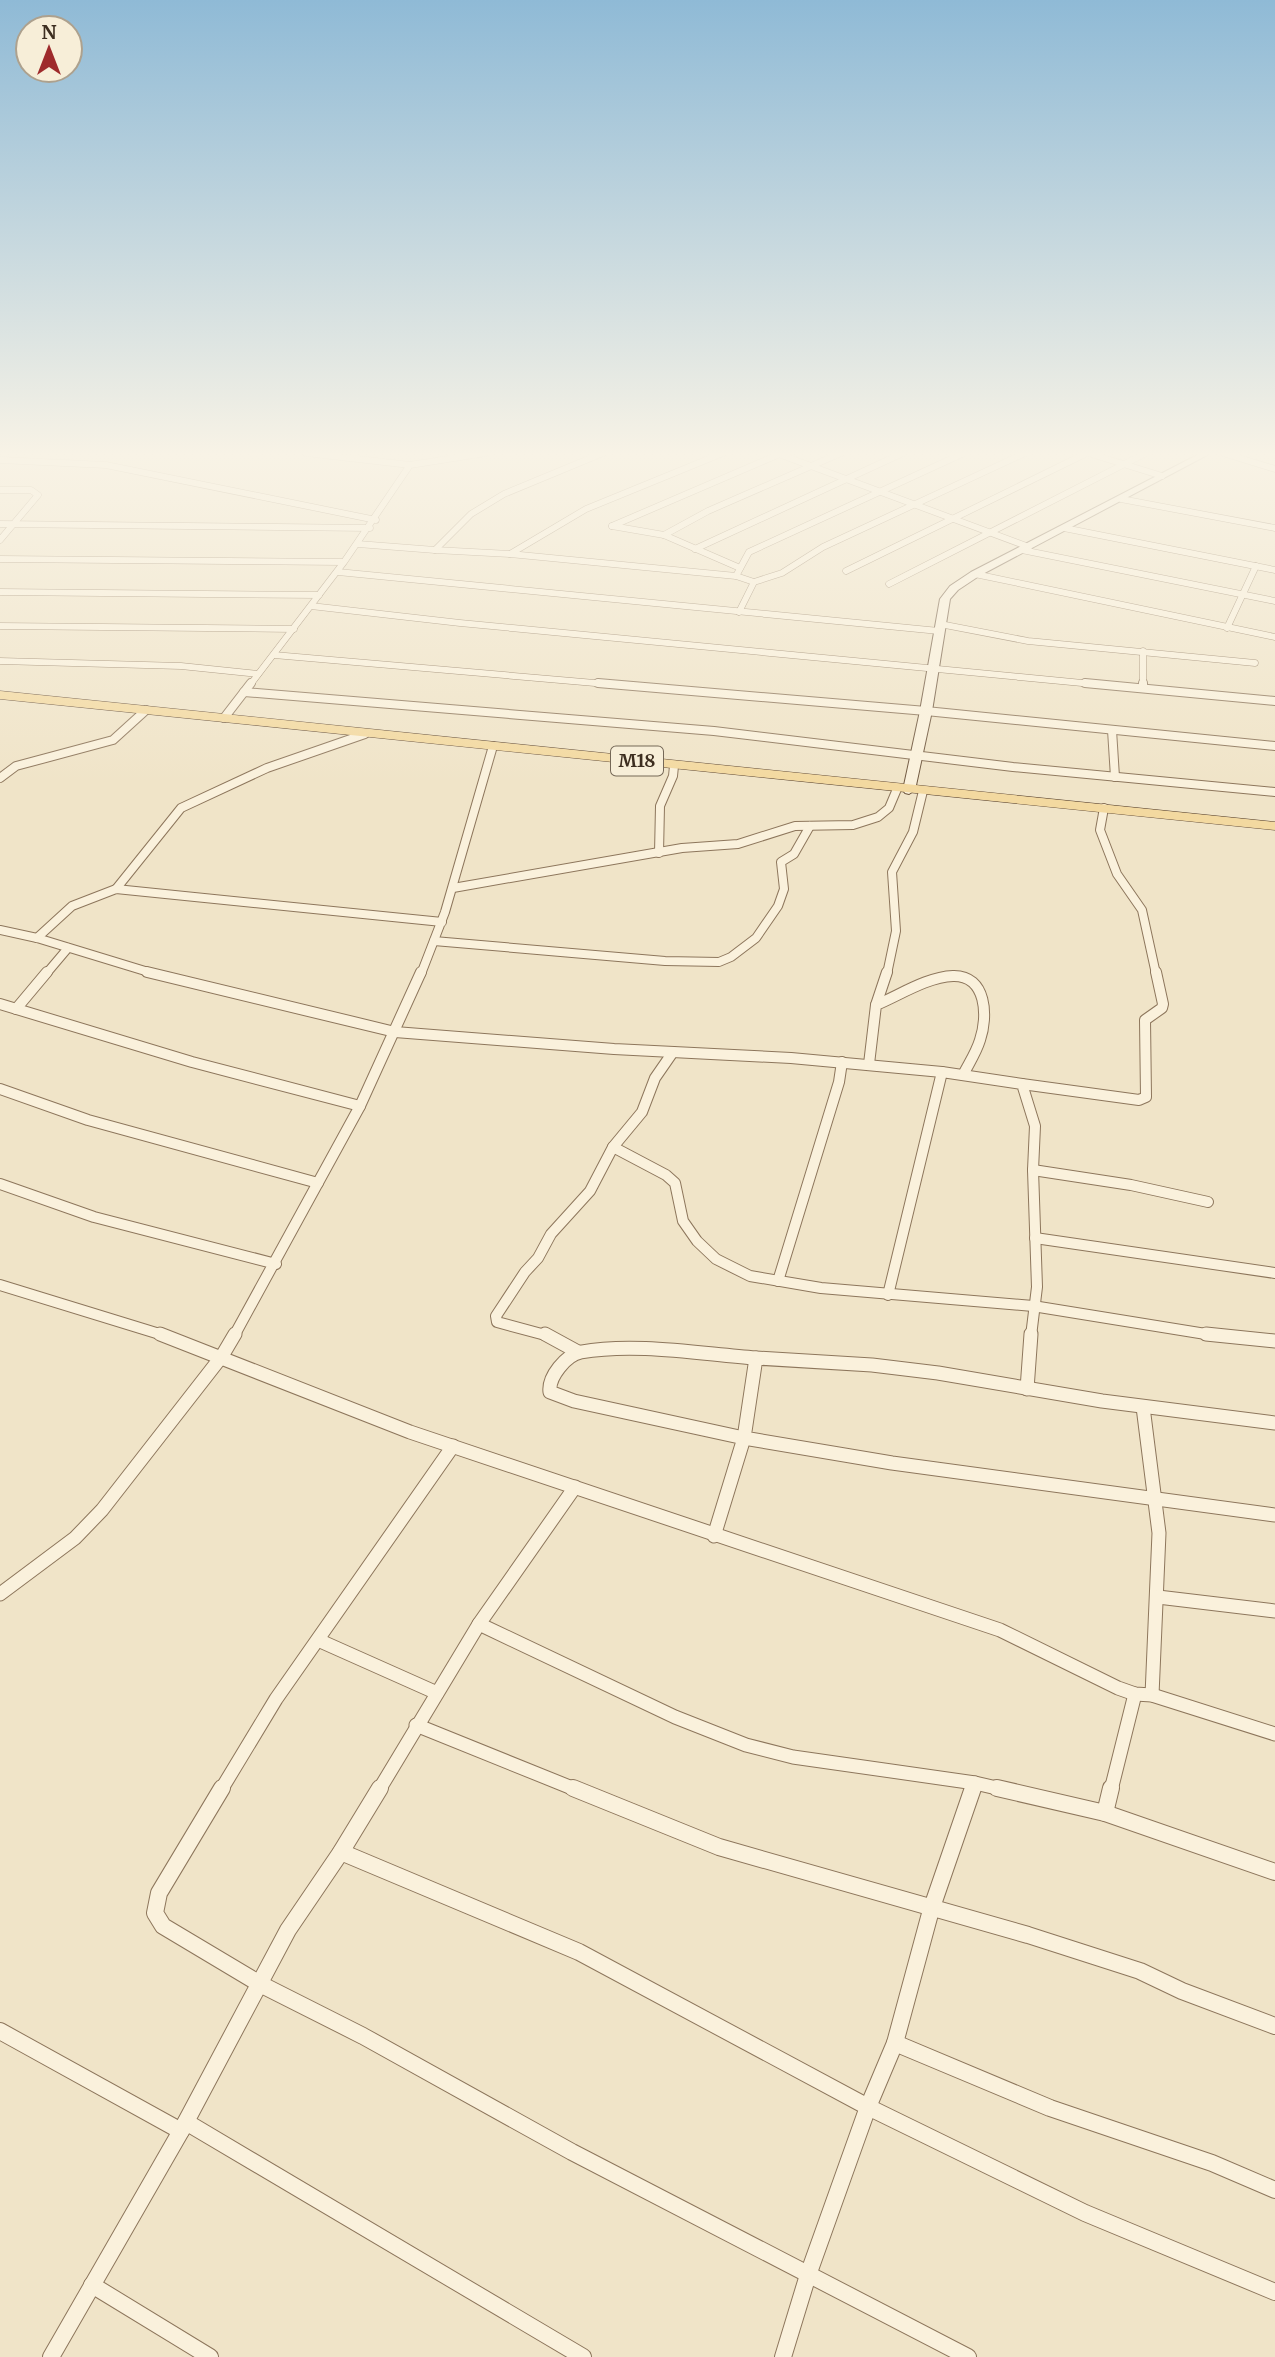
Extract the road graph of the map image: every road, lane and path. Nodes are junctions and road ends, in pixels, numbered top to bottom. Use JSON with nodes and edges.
{"nodes":[{"id":1,"x":343,"y":563,"type":"edge"},
{"id":2,"x":602,"y":563,"type":"edge"},
{"id":3,"x":728,"y":563,"type":"edge"},
{"id":4,"x":743,"y":563,"type":"edge"},
{"id":5,"x":795,"y":563,"type":"edge"},
{"id":6,"x":862,"y":563,"type":"edge"},
{"id":7,"x":929,"y":563,"type":"edge"},
{"id":8,"x":996,"y":563,"type":"edge"},
{"id":9,"x":1095,"y":563,"type":"edge"},
{"id":10,"x":1241,"y":563,"type":"edge"},
{"id":11,"x":1256,"y":566,"type":"junction"},
{"id":12,"x":740,"y":568,"type":"junction"},
{"id":13,"x":1275,"y":570,"type":"edge"},
{"id":14,"x":846,"y":571,"type":"dead end"},
{"id":15,"x":338,"y":572,"type":"junction"},
{"id":16,"x":975,"y":574,"type":"junction"},
{"id":17,"x":736,"y":576,"type":"junction"},
{"id":18,"x":754,"y":582,"type":"junction"},
{"id":19,"x":889,"y":584,"type":"dead end"},
{"id":20,"x":0,"y":592,"type":"edge"},
{"id":21,"x":1241,"y":594,"type":"junction"},
{"id":22,"x":319,"y":595,"type":"junction"},
{"id":23,"x":1275,"y":601,"type":"edge"},
{"id":24,"x":311,"y":606,"type":"junction"},
{"id":25,"x":739,"y":612,"type":"junction"},
{"id":26,"x":0,"y":626,"type":"edge"},
{"id":27,"x":940,"y":628,"type":"junction"},
{"id":28,"x":1227,"y":628,"type":"junction"},
{"id":29,"x":294,"y":629,"type":"junction"},
{"id":30,"x":1275,"y":637,"type":"edge"},
{"id":31,"x":1143,"y":651,"type":"junction"},
{"id":32,"x":274,"y":655,"type":"junction"},
{"id":33,"x":0,"y":661,"type":"edge"},
{"id":34,"x":1255,"y":663,"type":"dead end"},
{"id":35,"x":934,"y":668,"type":"junction"},
{"id":36,"x":258,"y":674,"type":"junction"},
{"id":37,"x":1143,"y":688,"type":"junction"},
{"id":38,"x":244,"y":692,"type":"junction"},
{"id":39,"x":0,"y":695,"type":"edge"},
{"id":40,"x":1275,"y":701,"type":"edge"},
{"id":41,"x":146,"y":710,"type":"junction"},
{"id":42,"x":926,"y":711,"type":"junction"},
{"id":43,"x":224,"y":718,"type":"junction"},
{"id":44,"x":1112,"y":730,"type":"junction"},
{"id":45,"x":365,"y":734,"type":"junction"},
{"id":46,"x":493,"y":746,"type":"junction"},
{"id":47,"x":1275,"y":746,"type":"edge"},
{"id":48,"x":918,"y":755,"type":"junction"},
{"id":49,"x":674,"y":766,"type":"junction"},
{"id":50,"x":1115,"y":777,"type":"junction"},
{"id":51,"x":0,"y":778,"type":"edge"},
{"id":52,"x":910,"y":790,"type":"junction"},
{"id":53,"x":1275,"y":792,"type":"edge"},
{"id":54,"x":1104,"y":808,"type":"junction"},
{"id":55,"x":810,"y":826,"type":"junction"},
{"id":56,"x":1275,"y":826,"type":"edge"},
{"id":57,"x":659,"y":853,"type":"junction"},
{"id":58,"x":453,"y":888,"type":"junction"},
{"id":59,"x":116,"y":889,"type":"junction"},
{"id":60,"x":442,"y":922,"type":"junction"},
{"id":61,"x":0,"y":930,"type":"edge"},
{"id":62,"x":37,"y":938,"type":"junction"},
{"id":63,"x":434,"y":941,"type":"junction"},
{"id":64,"x":68,"y":948,"type":"junction"},
{"id":65,"x":0,"y":1004,"type":"edge"},
{"id":66,"x":876,"y":1005,"type":"junction"},
{"id":67,"x":16,"y":1009,"type":"junction"},
{"id":68,"x":395,"y":1032,"type":"junction"},
{"id":69,"x":673,"y":1052,"type":"junction"},
{"id":70,"x":842,"y":1062,"type":"junction"},
{"id":71,"x":869,"y":1063,"type":"junction"},
{"id":72,"x":942,"y":1072,"type":"junction"},
{"id":73,"x":963,"y":1075,"type":"junction"},
{"id":74,"x":1022,"y":1084,"type":"junction"},
{"id":75,"x":0,"y":1089,"type":"edge"},
{"id":76,"x":360,"y":1106,"type":"junction"},
{"id":77,"x":613,"y":1146,"type":"junction"},
{"id":78,"x":1033,"y":1170,"type":"junction"},
{"id":79,"x":318,"y":1183,"type":"junction"},
{"id":80,"x":0,"y":1184,"type":"edge"},
{"id":81,"x":1208,"y":1202,"type":"dead end"},
{"id":82,"x":1035,"y":1238,"type":"junction"},
{"id":83,"x":276,"y":1264,"type":"junction"},
{"id":84,"x":1275,"y":1273,"type":"edge"},
{"id":85,"x":778,"y":1281,"type":"junction"},
{"id":86,"x":0,"y":1285,"type":"edge"},
{"id":87,"x":888,"y":1295,"type":"junction"},
{"id":88,"x":1033,"y":1306,"type":"junction"},
{"id":89,"x":1275,"y":1341,"type":"edge"},
{"id":90,"x":578,"y":1352,"type":"junction"},
{"id":91,"x":222,"y":1356,"type":"junction"},
{"id":92,"x":756,"y":1358,"type":"junction"},
{"id":93,"x":1027,"y":1389,"type":"junction"},
{"id":94,"x":1143,"y":1407,"type":"junction"},
{"id":95,"x":1275,"y":1423,"type":"edge"},
{"id":96,"x":744,"y":1438,"type":"junction"},
{"id":97,"x":453,"y":1446,"type":"junction"},
{"id":98,"x":575,"y":1487,"type":"junction"},
{"id":99,"x":1155,"y":1500,"type":"junction"},
{"id":100,"x":1275,"y":1515,"type":"edge"},
{"id":101,"x":713,"y":1536,"type":"junction"},
{"id":102,"x":0,"y":1594,"type":"edge"},
{"id":103,"x":1158,"y":1597,"type":"junction"},
{"id":104,"x":1275,"y":1611,"type":"edge"},
{"id":105,"x":479,"y":1624,"type":"junction"},
{"id":106,"x":318,"y":1640,"type":"junction"},
{"id":107,"x":437,"y":1693,"type":"junction"},
{"id":108,"x":1135,"y":1694,"type":"junction"},
{"id":109,"x":1153,"y":1695,"type":"junction"},
{"id":110,"x":416,"y":1725,"type":"junction"},
{"id":111,"x":1275,"y":1734,"type":"edge"},
{"id":112,"x":975,"y":1783,"type":"junction"},
{"id":113,"x":1105,"y":1813,"type":"junction"},
{"id":114,"x":341,"y":1852,"type":"junction"},
{"id":115,"x":1275,"y":1872,"type":"edge"},
{"id":116,"x":931,"y":1910,"type":"junction"},
{"id":117,"x":260,"y":1984,"type":"junction"},
{"id":118,"x":1275,"y":2026,"type":"edge"},
{"id":119,"x":0,"y":2031,"type":"edge"},
{"id":120,"x":895,"y":2043,"type":"junction"},
{"id":121,"x":868,"y":2106,"type":"junction"},
{"id":122,"x":183,"y":2127,"type":"junction"},
{"id":123,"x":1275,"y":2190,"type":"edge"},
{"id":124,"x":808,"y":2275,"type":"junction"},
{"id":125,"x":92,"y":2285,"type":"junction"},
{"id":126,"x":1275,"y":2292,"type":"edge"},
{"id":127,"x":51,"y":2357,"type":"edge"},
{"id":128,"x":210,"y":2357,"type":"edge"},
{"id":129,"x":583,"y":2357,"type":"edge"},
{"id":130,"x":783,"y":2357,"type":"edge"},
{"id":131,"x":968,"y":2357,"type":"edge"}],
"edges":[{"from":1,"to":15,"type":"street"},
{"from":2,"to":17,"type":"street"},
{"from":3,"to":12,"type":"street"},
{"from":4,"to":12,"type":"street"},
{"from":5,"to":18,"type":"street"},
{"from":6,"to":14,"type":"street"},
{"from":7,"to":19,"type":"street"},
{"from":8,"to":16,"type":"street"},
{"from":9,"to":21,"type":"street"},
{"from":10,"to":11,"type":"street"},
{"from":11,"to":13,"type":"street"},
{"from":11,"to":21,"type":"street"},
{"from":12,"to":17,"type":"street"},
{"from":15,"to":22,"type":"street"},
{"from":15,"to":25,"type":"street"},
{"from":16,"to":27,"type":"street"},
{"from":16,"to":28,"type":"street"},
{"from":17,"to":18,"type":"street"},
{"from":18,"to":25,"type":"street"},
{"from":20,"to":22,"type":"street"},
{"from":21,"to":23,"type":"street"},
{"from":21,"to":28,"type":"street"},
{"from":22,"to":24,"type":"street"},
{"from":24,"to":29,"type":"street"},
{"from":24,"to":35,"type":"street"},
{"from":25,"to":27,"type":"street"},
{"from":26,"to":29,"type":"street"},
{"from":27,"to":31,"type":"street"},
{"from":27,"to":35,"type":"street"},
{"from":28,"to":30,"type":"street"},
{"from":29,"to":32,"type":"street"},
{"from":31,"to":34,"type":"street"},
{"from":31,"to":37,"type":"street"},
{"from":32,"to":36,"type":"street"},
{"from":32,"to":42,"type":"street"},
{"from":33,"to":36,"type":"street"},
{"from":35,"to":37,"type":"street"},
{"from":35,"to":42,"type":"street"},
{"from":36,"to":38,"type":"street"},
{"from":37,"to":40,"type":"street"},
{"from":38,"to":43,"type":"street"},
{"from":38,"to":48,"type":"street"},
{"from":39,"to":41,"type":"main road","number":"M18"},
{"from":41,"to":43,"type":"main road","number":"M18"},
{"from":41,"to":51,"type":"street"},
{"from":42,"to":44,"type":"street"},
{"from":42,"to":48,"type":"street"},
{"from":43,"to":45,"type":"main road","number":"M18"},
{"from":44,"to":47,"type":"street"},
{"from":44,"to":50,"type":"street"},
{"from":45,"to":46,"type":"main road","number":"M18"},
{"from":45,"to":59,"type":"street"},
{"from":46,"to":49,"type":"main road","number":"M18"},
{"from":46,"to":58,"type":"street"},
{"from":48,"to":50,"type":"street"},
{"from":48,"to":52,"type":"street"},
{"from":49,"to":52,"type":"main road","number":"M18"},
{"from":49,"to":57,"type":"street"},
{"from":50,"to":53,"type":"street"},
{"from":52,"to":54,"type":"main road","number":"M18"},
{"from":52,"to":55,"type":"street"},
{"from":52,"to":66,"type":"street"},
{"from":54,"to":56,"type":"main road","number":"M18"},
{"from":54,"to":74,"type":"street"},
{"from":55,"to":57,"type":"street"},
{"from":55,"to":63,"type":"street"},
{"from":57,"to":58,"type":"street"},
{"from":58,"to":60,"type":"street"},
{"from":59,"to":60,"type":"street"},
{"from":59,"to":62,"type":"street"},
{"from":60,"to":63,"type":"street"},
{"from":61,"to":62,"type":"street"},
{"from":62,"to":64,"type":"street"},
{"from":63,"to":68,"type":"street"},
{"from":64,"to":67,"type":"street"},
{"from":64,"to":68,"type":"street"},
{"from":65,"to":67,"type":"street"},
{"from":66,"to":71,"type":"street"},
{"from":66,"to":73,"type":"street"},
{"from":67,"to":76,"type":"street"},
{"from":68,"to":69,"type":"street"},
{"from":68,"to":76,"type":"street"},
{"from":69,"to":70,"type":"street"},
{"from":69,"to":77,"type":"street"},
{"from":70,"to":71,"type":"street"},
{"from":70,"to":85,"type":"street"},
{"from":71,"to":72,"type":"street"},
{"from":72,"to":73,"type":"street"},
{"from":72,"to":87,"type":"street"},
{"from":73,"to":74,"type":"street"},
{"from":74,"to":78,"type":"street"},
{"from":75,"to":79,"type":"street"},
{"from":76,"to":79,"type":"street"},
{"from":77,"to":85,"type":"street"},
{"from":77,"to":90,"type":"street"},
{"from":78,"to":81,"type":"street"},
{"from":78,"to":82,"type":"street"},
{"from":79,"to":83,"type":"street"},
{"from":80,"to":83,"type":"street"},
{"from":82,"to":84,"type":"street"},
{"from":82,"to":88,"type":"street"},
{"from":83,"to":91,"type":"street"},
{"from":85,"to":87,"type":"street"},
{"from":86,"to":91,"type":"street"},
{"from":87,"to":88,"type":"street"},
{"from":88,"to":89,"type":"street"},
{"from":88,"to":93,"type":"street"},
{"from":90,"to":92,"type":"street"},
{"from":90,"to":96,"type":"street"},
{"from":91,"to":97,"type":"street"},
{"from":91,"to":102,"type":"street"},
{"from":92,"to":93,"type":"street"},
{"from":92,"to":96,"type":"street"},
{"from":93,"to":94,"type":"street"},
{"from":94,"to":95,"type":"street"},
{"from":94,"to":99,"type":"street"},
{"from":96,"to":99,"type":"street"},
{"from":96,"to":101,"type":"street"},
{"from":97,"to":98,"type":"street"},
{"from":97,"to":106,"type":"street"},
{"from":98,"to":101,"type":"street"},
{"from":98,"to":105,"type":"street"},
{"from":99,"to":100,"type":"street"},
{"from":99,"to":103,"type":"street"},
{"from":101,"to":108,"type":"street"},
{"from":103,"to":104,"type":"street"},
{"from":103,"to":109,"type":"street"},
{"from":105,"to":107,"type":"street"},
{"from":105,"to":112,"type":"street"},
{"from":106,"to":107,"type":"street"},
{"from":106,"to":117,"type":"street"},
{"from":107,"to":110,"type":"street"},
{"from":108,"to":109,"type":"street"},
{"from":108,"to":113,"type":"street"},
{"from":109,"to":111,"type":"street"},
{"from":110,"to":114,"type":"street"},
{"from":110,"to":116,"type":"street"},
{"from":112,"to":113,"type":"street"},
{"from":112,"to":116,"type":"street"},
{"from":113,"to":115,"type":"street"},
{"from":114,"to":117,"type":"street"},
{"from":114,"to":121,"type":"street"},
{"from":116,"to":118,"type":"street"},
{"from":116,"to":120,"type":"street"},
{"from":117,"to":122,"type":"street"},
{"from":117,"to":124,"type":"street"},
{"from":119,"to":122,"type":"street"},
{"from":120,"to":121,"type":"street"},
{"from":120,"to":123,"type":"street"},
{"from":121,"to":124,"type":"street"},
{"from":121,"to":126,"type":"street"},
{"from":122,"to":125,"type":"street"},
{"from":122,"to":129,"type":"street"},
{"from":124,"to":130,"type":"street"},
{"from":124,"to":131,"type":"street"},
{"from":125,"to":127,"type":"street"},
{"from":125,"to":128,"type":"street"}]}
